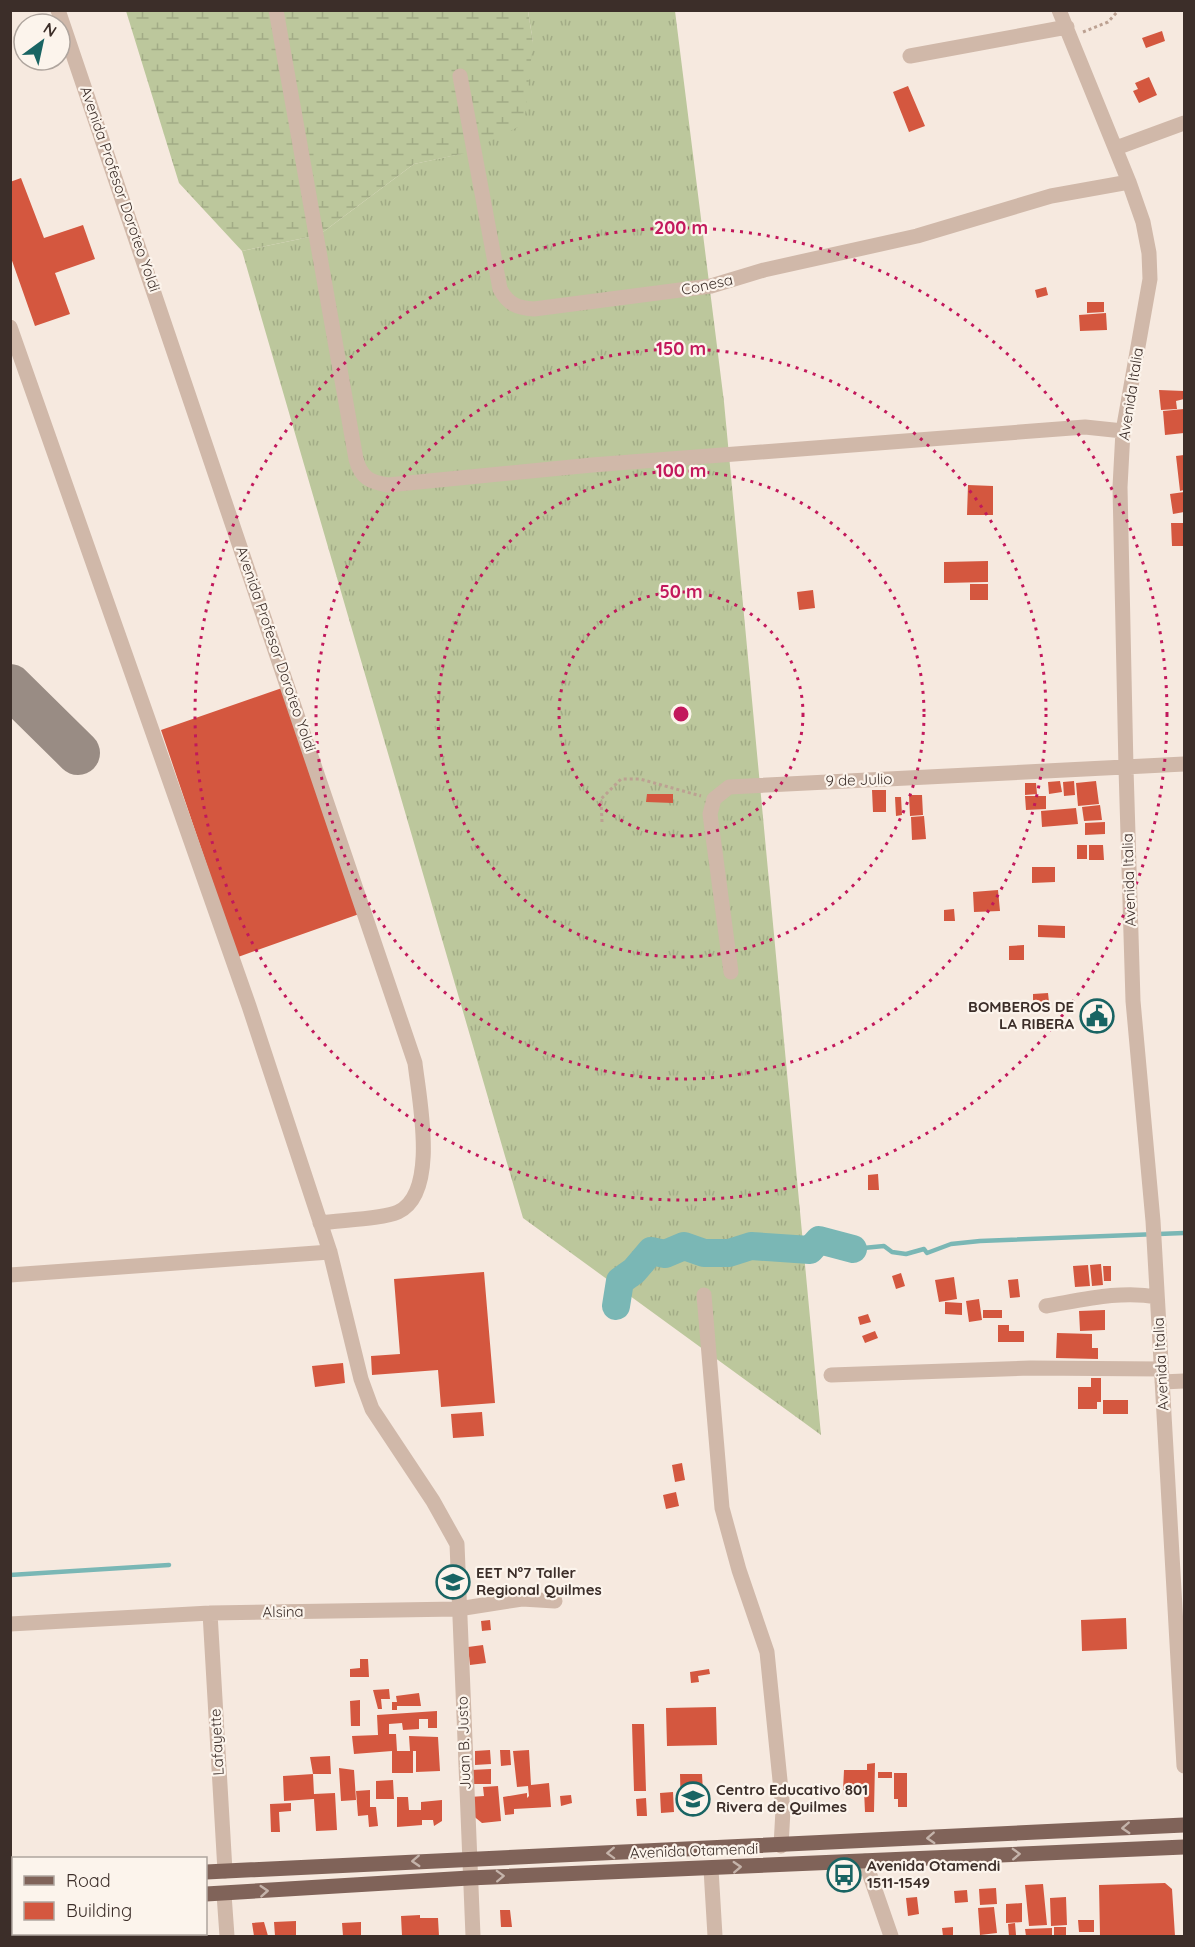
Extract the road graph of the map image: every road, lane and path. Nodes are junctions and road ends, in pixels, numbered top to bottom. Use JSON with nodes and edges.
{"nodes":[{"id":1,"x":58,"y":10,"type":"edge"},
{"id":2,"x":276,"y":10,"type":"edge"},
{"id":3,"x":1059,"y":10,"type":"edge"},
{"id":4,"x":1119,"y":10,"type":"edge"},
{"id":5,"x":1066,"y":27,"type":"junction"},
{"id":6,"x":910,"y":56,"type":"dead end"},
{"id":7,"x":460,"y":76,"type":"dead end"},
{"id":8,"x":1185,"y":123,"type":"edge"},
{"id":9,"x":1116,"y":148,"type":"junction"},
{"id":10,"x":1129,"y":182,"type":"junction"},
{"id":11,"x":10,"y":327,"type":"edge"},
{"id":12,"x":1123,"y":431,"type":"junction"},
{"id":13,"x":1185,"y":764,"type":"edge"},
{"id":14,"x":1126,"y":768,"type":"junction"},
{"id":15,"x":714,"y":799,"type":"junction"},
{"id":16,"x":602,"y":822,"type":"dead end"},
{"id":17,"x":731,"y":972,"type":"dead end"},
{"id":18,"x":320,"y":1222,"type":"junction"},
{"id":19,"x":330,"y":1252,"type":"junction"},
{"id":20,"x":10,"y":1275,"type":"edge"},
{"id":21,"x":704,"y":1294,"type":"dead end"},
{"id":22,"x":1157,"y":1297,"type":"junction"},
{"id":23,"x":1046,"y":1306,"type":"dead end"},
{"id":24,"x":831,"y":1375,"type":"dead end"},
{"id":25,"x":1162,"y":1376,"type":"junction"},
{"id":26,"x":1185,"y":1381,"type":"edge"},
{"id":27,"x":555,"y":1600,"type":"dead end"},
{"id":28,"x":458,"y":1609,"type":"junction"},
{"id":29,"x":210,"y":1613,"type":"junction"},
{"id":30,"x":10,"y":1624,"type":"edge"},
{"id":31,"x":1185,"y":1766,"type":"edge"},
{"id":32,"x":1185,"y":1825,"type":"edge"},
{"id":33,"x":876,"y":1840,"type":"junction"},
{"id":34,"x":842,"y":1842,"type":"junction"},
{"id":35,"x":781,"y":1846,"type":"junction"},
{"id":36,"x":1185,"y":1847,"type":"edge"},
{"id":37,"x":468,"y":1858,"type":"junction"},
{"id":38,"x":872,"y":1860,"type":"junction"},
{"id":39,"x":843,"y":1862,"type":"junction"},
{"id":40,"x":711,"y":1869,"type":"junction"},
{"id":41,"x":225,"y":1871,"type":"junction"},
{"id":42,"x":207,"y":1872,"type":"edge"},
{"id":43,"x":469,"y":1878,"type":"junction"},
{"id":44,"x":224,"y":1893,"type":"junction"},
{"id":45,"x":207,"y":1894,"type":"edge"},
{"id":46,"x":227,"y":1936,"type":"edge"},
{"id":47,"x":473,"y":1936,"type":"edge"},
{"id":48,"x":715,"y":1936,"type":"edge"},
{"id":49,"x":891,"y":1936,"type":"edge"}],
"edges":[{"from":1,"to":18,"type":"street","name":"Avenida Profesor Doroteo Yoldi"},
{"from":2,"to":12,"type":"street"},
{"from":3,"to":5,"type":"street","name":"Avenida Italia"},
{"from":4,"to":5,"type":"path"},
{"from":5,"to":6,"type":"street"},
{"from":5,"to":9,"type":"street","name":"Avenida Italia"},
{"from":7,"to":10,"type":"street","name":"Conesa"},
{"from":8,"to":9,"type":"street"},
{"from":9,"to":10,"type":"street","name":"Avenida Italia"},
{"from":10,"to":12,"type":"street","name":"Avenida Italia"},
{"from":11,"to":18,"type":"street","name":"Juan B. Justo"},
{"from":12,"to":14,"type":"street","name":"Avenida Italia"},
{"from":13,"to":14,"type":"street","name":"9 de Julio"},
{"from":14,"to":15,"type":"street","name":"9 de Julio"},
{"from":14,"to":22,"type":"street","name":"Avenida Italia"},
{"from":15,"to":16,"type":"path"},
{"from":15,"to":17,"type":"street"},
{"from":18,"to":19,"type":"street","name":"Juan B. Justo"},
{"from":19,"to":20,"type":"street"},
{"from":19,"to":28,"type":"street","name":"Juan B. Justo"},
{"from":21,"to":35,"type":"street"},
{"from":22,"to":23,"type":"street"},
{"from":22,"to":25,"type":"street","name":"Avenida Italia"},
{"from":24,"to":25,"type":"street"},
{"from":25,"to":26,"type":"street"},
{"from":25,"to":31,"type":"street","name":"Avenida Italia"},
{"from":27,"to":28,"type":"street","name":"Alsina"},
{"from":28,"to":29,"type":"street","name":"Alsina"},
{"from":28,"to":37,"type":"street","name":"Juan B. Justo"},
{"from":29,"to":30,"type":"street","name":"Alsina"},
{"from":29,"to":41,"type":"street","name":"Lafayette"},
{"from":32,"to":33,"type":"main road","name":"Avenida Otamendi","one_way":true},
{"from":33,"to":34,"type":"main road","name":"Avenida Otamendi"},
{"from":33,"to":38,"type":"main road"},
{"from":34,"to":35,"type":"main road","name":"Avenida Otamendi"},
{"from":34,"to":39,"type":"street"},
{"from":35,"to":37,"type":"main road","name":"Avenida Otamendi","one_way":true},
{"from":38,"to":36,"type":"main road","name":"Avenida Otamendi","one_way":true},
{"from":37,"to":41,"type":"main road","name":"Avenida Otamendi","one_way":true},
{"from":37,"to":43,"type":"street","name":"Juan B. Justo"},
{"from":38,"to":39,"type":"main road","name":"Avenida Otamendi"},
{"from":38,"to":49,"type":"street"},
{"from":40,"to":39,"type":"main road","name":"Avenida Otamendi","one_way":true},
{"from":43,"to":40,"type":"main road","name":"Avenida Otamendi","one_way":true},
{"from":40,"to":48,"type":"street"},
{"from":41,"to":42,"type":"main road","name":"Avenida Otamendi"},
{"from":44,"to":43,"type":"main road","name":"Avenida Otamendi","one_way":true},
{"from":43,"to":47,"type":"street","name":"Juan B. Justo"},
{"from":44,"to":45,"type":"main road","name":"Avenida Otamendi"},
{"from":44,"to":46,"type":"street"}]}
